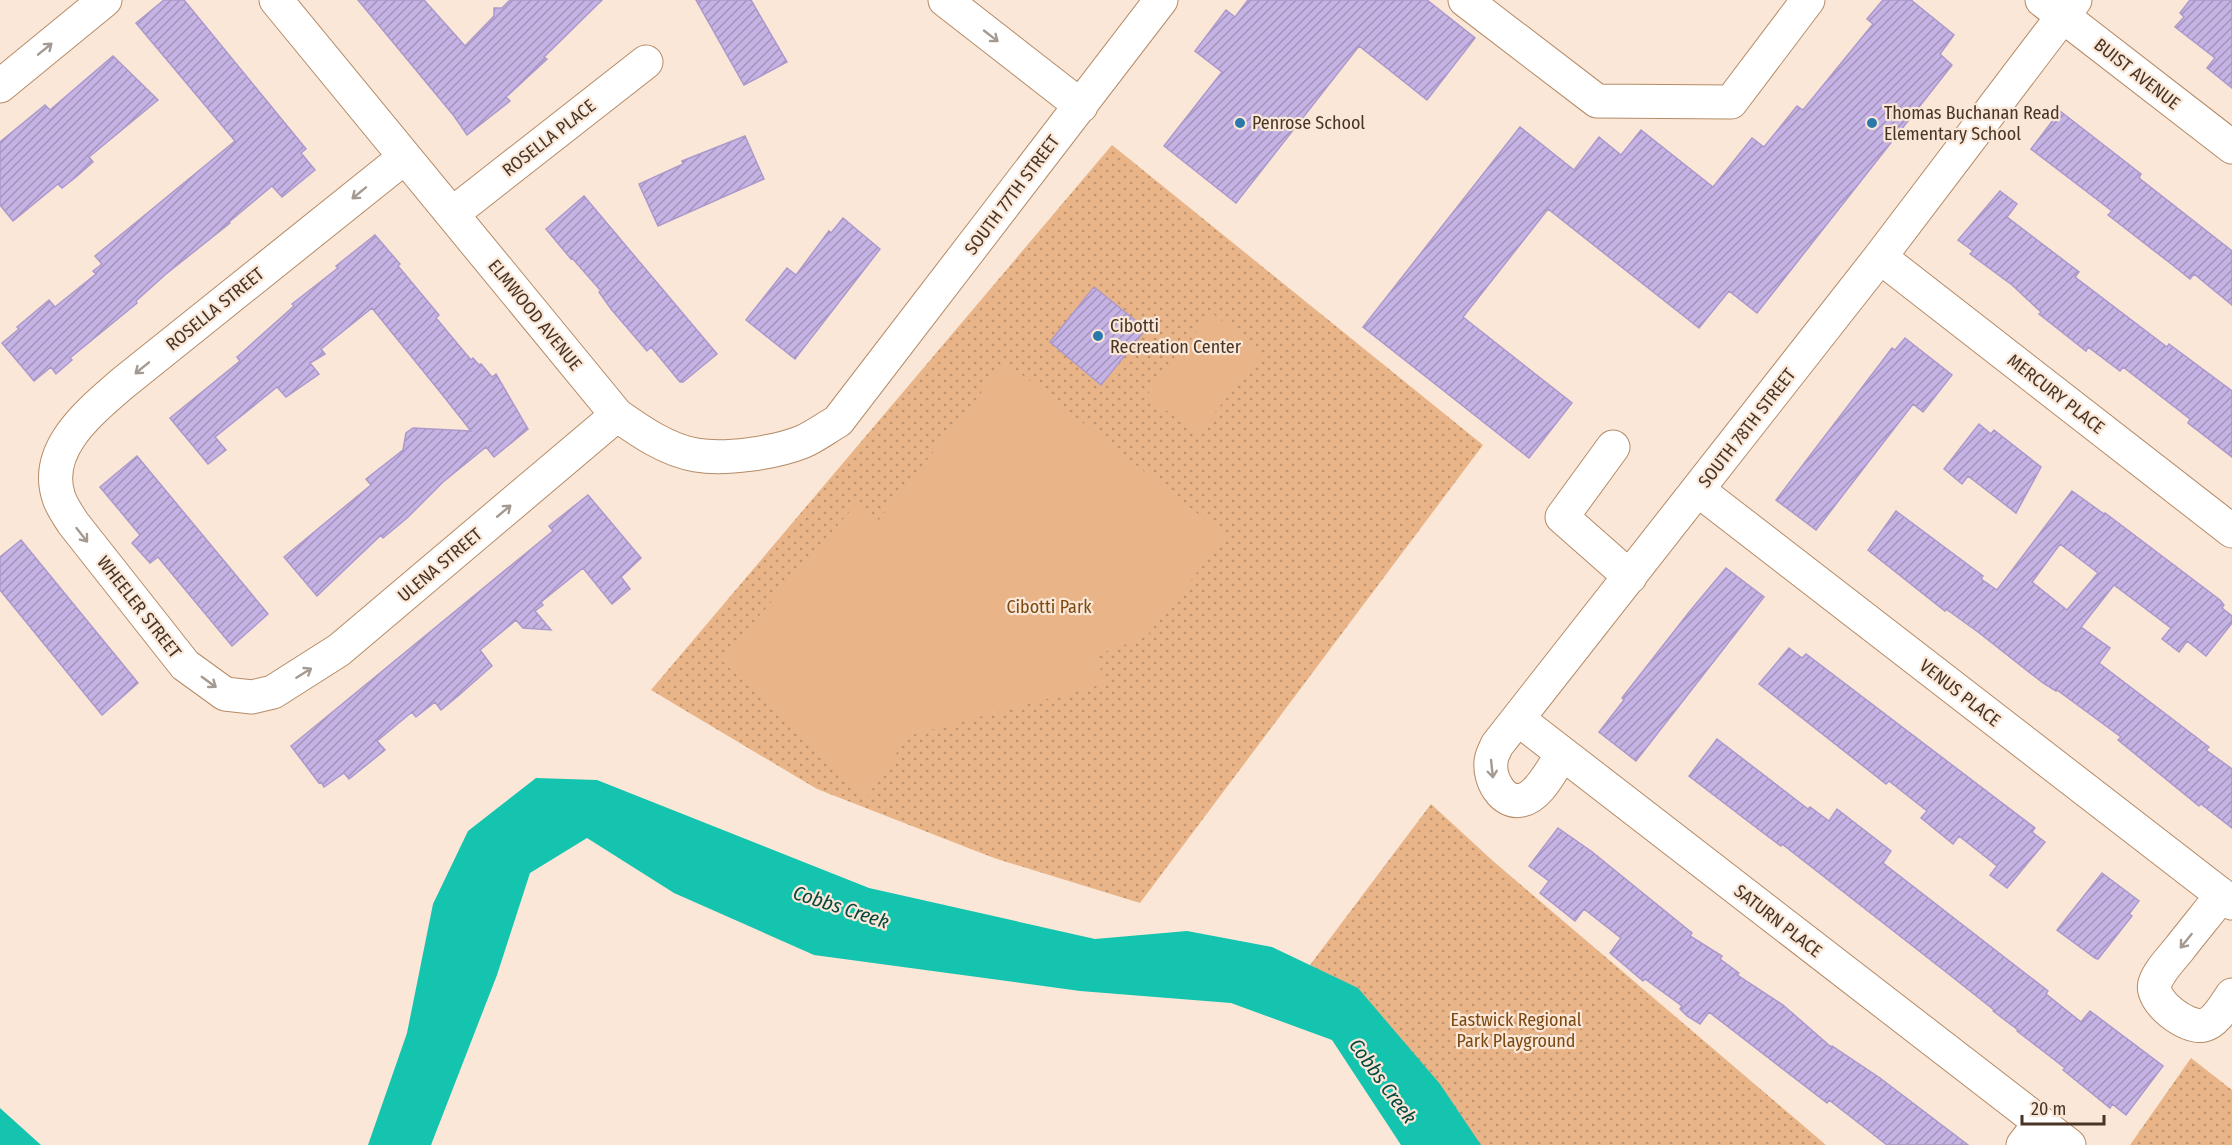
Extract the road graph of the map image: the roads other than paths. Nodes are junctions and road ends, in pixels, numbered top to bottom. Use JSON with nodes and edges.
{"nodes":[{"id":1,"x":105,"y":0,"type":"edge"},
{"id":2,"x":276,"y":0,"type":"edge"},
{"id":3,"x":945,"y":0,"type":"edge"},
{"id":4,"x":1161,"y":0,"type":"edge"},
{"id":5,"x":1465,"y":0,"type":"edge"},
{"id":6,"x":1808,"y":0,"type":"edge"},
{"id":7,"x":2060,"y":5,"type":"edge"},
{"id":8,"x":646,"y":62,"type":"dead end"},
{"id":9,"x":0,"y":86,"type":"edge"},
{"id":10,"x":1081,"y":106,"type":"junction"},
{"id":11,"x":2232,"y":147,"type":"edge"},
{"id":12,"x":405,"y":157,"type":"junction"},
{"id":13,"x":452,"y":214,"type":"junction"},
{"id":14,"x":1880,"y":257,"type":"junction"},
{"id":15,"x":863,"y":390,"type":"joint"},
{"id":16,"x":617,"y":416,"type":"junction"},
{"id":17,"x":1613,"y":447,"type":"dead end"},
{"id":18,"x":56,"y":483,"type":"joint"},
{"id":19,"x":1698,"y":490,"type":"junction"},
{"id":20,"x":2232,"y":531,"type":"edge"},
{"id":21,"x":1630,"y":577,"type":"junction"},
{"id":22,"x":252,"y":697,"type":"joint"},
{"id":23,"x":1518,"y":719,"type":"junction"},
{"id":24,"x":1562,"y":755,"type":"junction"},
{"id":25,"x":2227,"y":899,"type":"edge"},
{"id":26,"x":2232,"y":995,"type":"edge"},
{"id":27,"x":2032,"y":1134,"type":"edge"},
{"id":28,"x":2068,"y":1145,"type":"edge"}],
"edges":[{"from":9,"to":1,"type":"street","one_way":true},
{"from":2,"to":12,"type":"street","name":"ELMWOOD AVENUE"},
{"from":3,"to":10,"type":"street","one_way":true},
{"from":4,"to":10,"type":"street","name":"SOUTH 77TH STREET"},
{"from":5,"to":6,"type":"street"},
{"from":7,"to":11,"type":"street","name":"BUIST AVENUE"},
{"from":7,"to":14,"type":"street","name":"SOUTH 78TH STREET"},
{"from":8,"to":13,"type":"street","name":"ROSELLA PLACE"},
{"from":10,"to":15,"type":"street","name":"SOUTH 77TH STREET"},
{"from":12,"to":13,"type":"street","name":"ELMWOOD AVENUE"},
{"from":12,"to":18,"type":"street","name":"ROSELLA STREET","one_way":true},
{"from":13,"to":16,"type":"street","name":"ELMWOOD AVENUE"},
{"from":14,"to":19,"type":"street","name":"SOUTH 78TH STREET"},
{"from":14,"to":20,"type":"street","name":"MERCURY PLACE"},
{"from":15,"to":16,"type":"street","name":"ELMWOOD AVENUE"},
{"from":22,"to":16,"type":"street","name":"ULENA STREET","one_way":true},
{"from":17,"to":21,"type":"street"},
{"from":18,"to":22,"type":"street","name":"WHEELER STREET","one_way":true},
{"from":19,"to":21,"type":"street","name":"SOUTH 78TH STREET"},
{"from":19,"to":25,"type":"street","name":"VENUS PLACE"},
{"from":21,"to":23,"type":"street","name":"SOUTH 78TH STREET"},
{"from":23,"to":24,"type":"street","name":"SATURN PLACE"},
{"from":23,"to":24,"type":"street","name":"SOUTH 78TH STREET","one_way":true},
{"from":24,"to":27,"type":"street","name":"SATURN PLACE"},
{"from":25,"to":26,"type":"street","name":"VENUS PLACE","one_way":true},
{"from":27,"to":28,"type":"street","name":"SATURN PLACE"}]}
